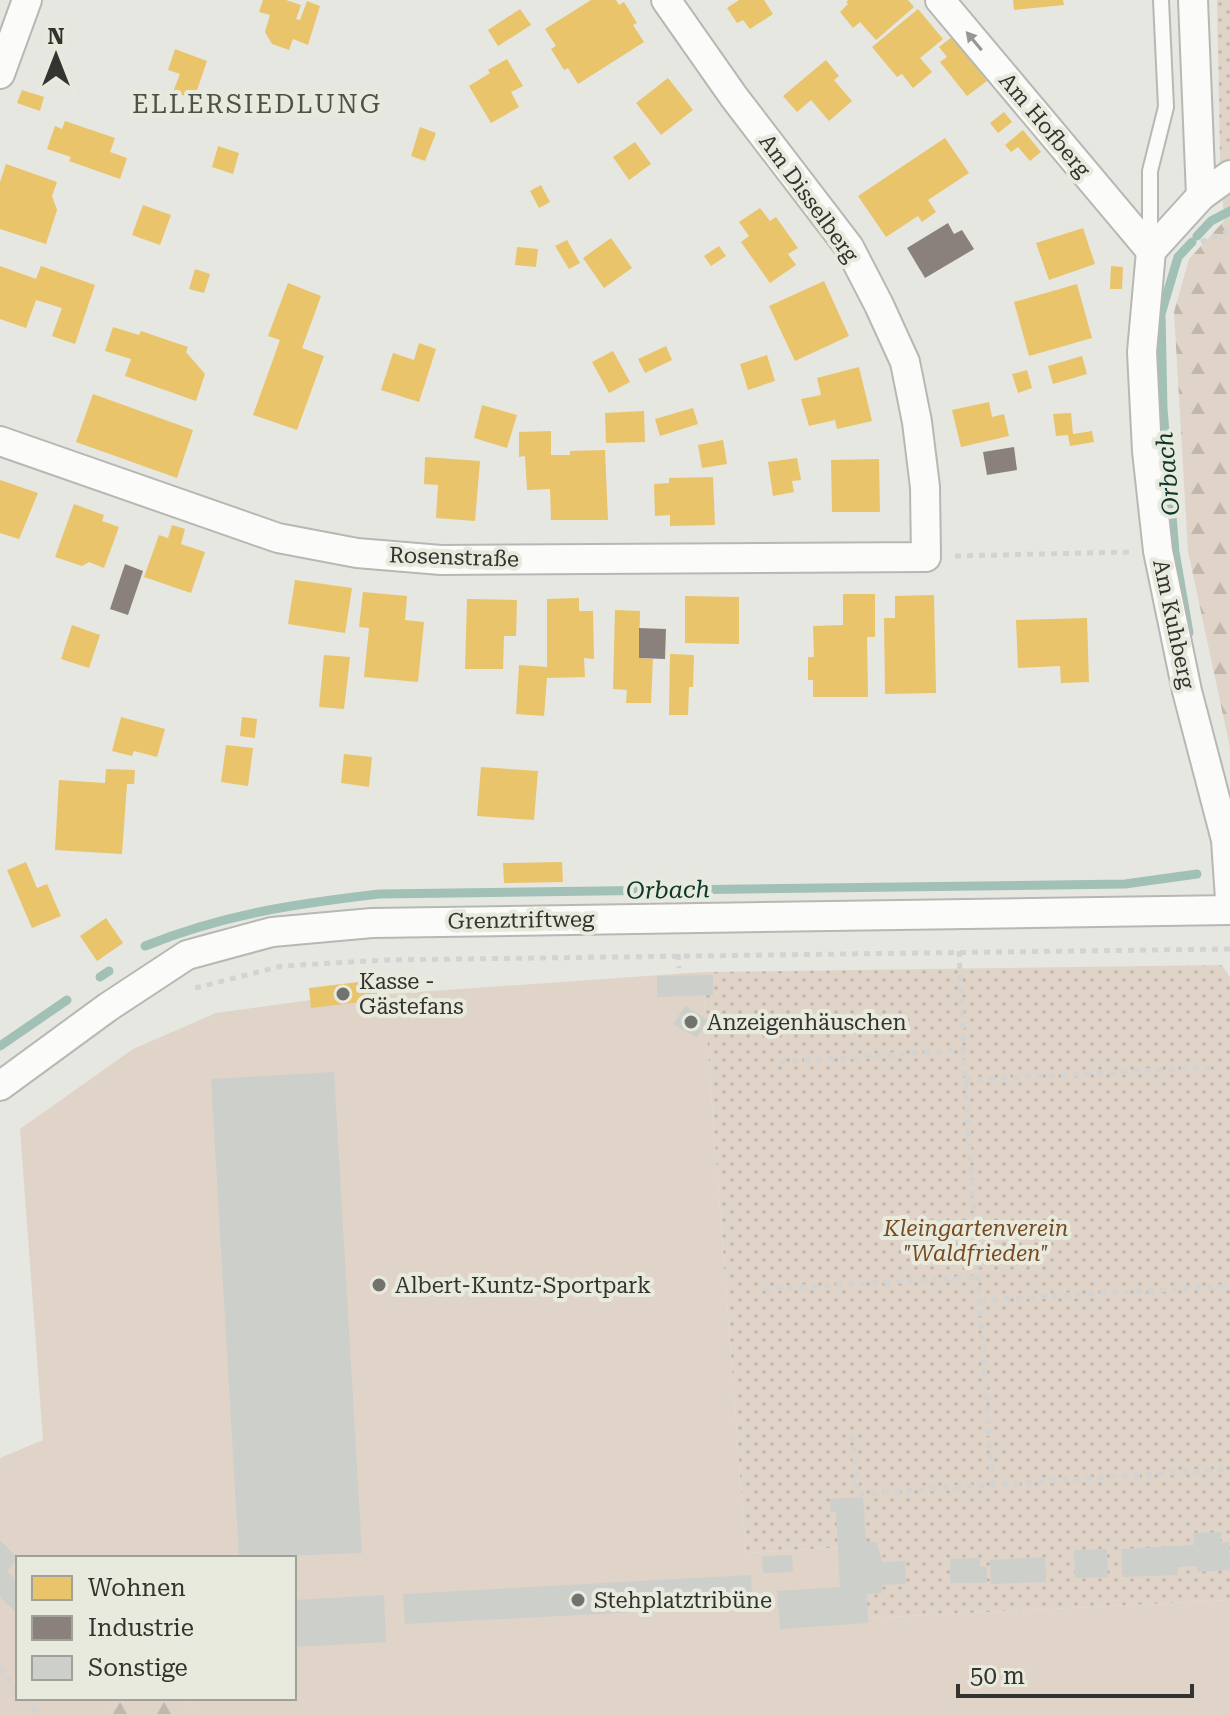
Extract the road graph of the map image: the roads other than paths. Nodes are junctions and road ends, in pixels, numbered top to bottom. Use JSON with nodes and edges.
{"nodes":[{"id":1,"x":27,"y":0,"type":"edge"},
{"id":2,"x":666,"y":0,"type":"edge"},
{"id":3,"x":940,"y":0,"type":"edge"},
{"id":4,"x":1161,"y":0,"type":"edge"},
{"id":5,"x":1193,"y":0,"type":"edge"},
{"id":6,"x":0,"y":74,"type":"edge"},
{"id":7,"x":1230,"y":175,"type":"edge"},
{"id":8,"x":1201,"y":196,"type":"junction"},
{"id":9,"x":1151,"y":251,"type":"junction"},
{"id":10,"x":0,"y":441,"type":"edge"},
{"id":11,"x":926,"y":557,"type":"joint"},
{"id":12,"x":1230,"y":899,"type":"edge"},
{"id":13,"x":1230,"y":910,"type":"edge"},
{"id":14,"x":0,"y":1086,"type":"edge"}],
"edges":[{"from":1,"to":6,"type":"street"},
{"from":2,"to":11,"type":"street","name":"Am Disselberg"},
{"from":9,"to":3,"type":"street","name":"Am Hofberg","one_way":true},
{"from":4,"to":9,"type":"lane"},
{"from":5,"to":8,"type":"street"},
{"from":7,"to":8,"type":"street"},
{"from":8,"to":9,"type":"street"},
{"from":9,"to":12,"type":"street","name":"Am Kuhberg"},
{"from":10,"to":11,"type":"street","name":"Rosenstraße"},
{"from":13,"to":14,"type":"street","name":"Grenztriftweg"}]}
